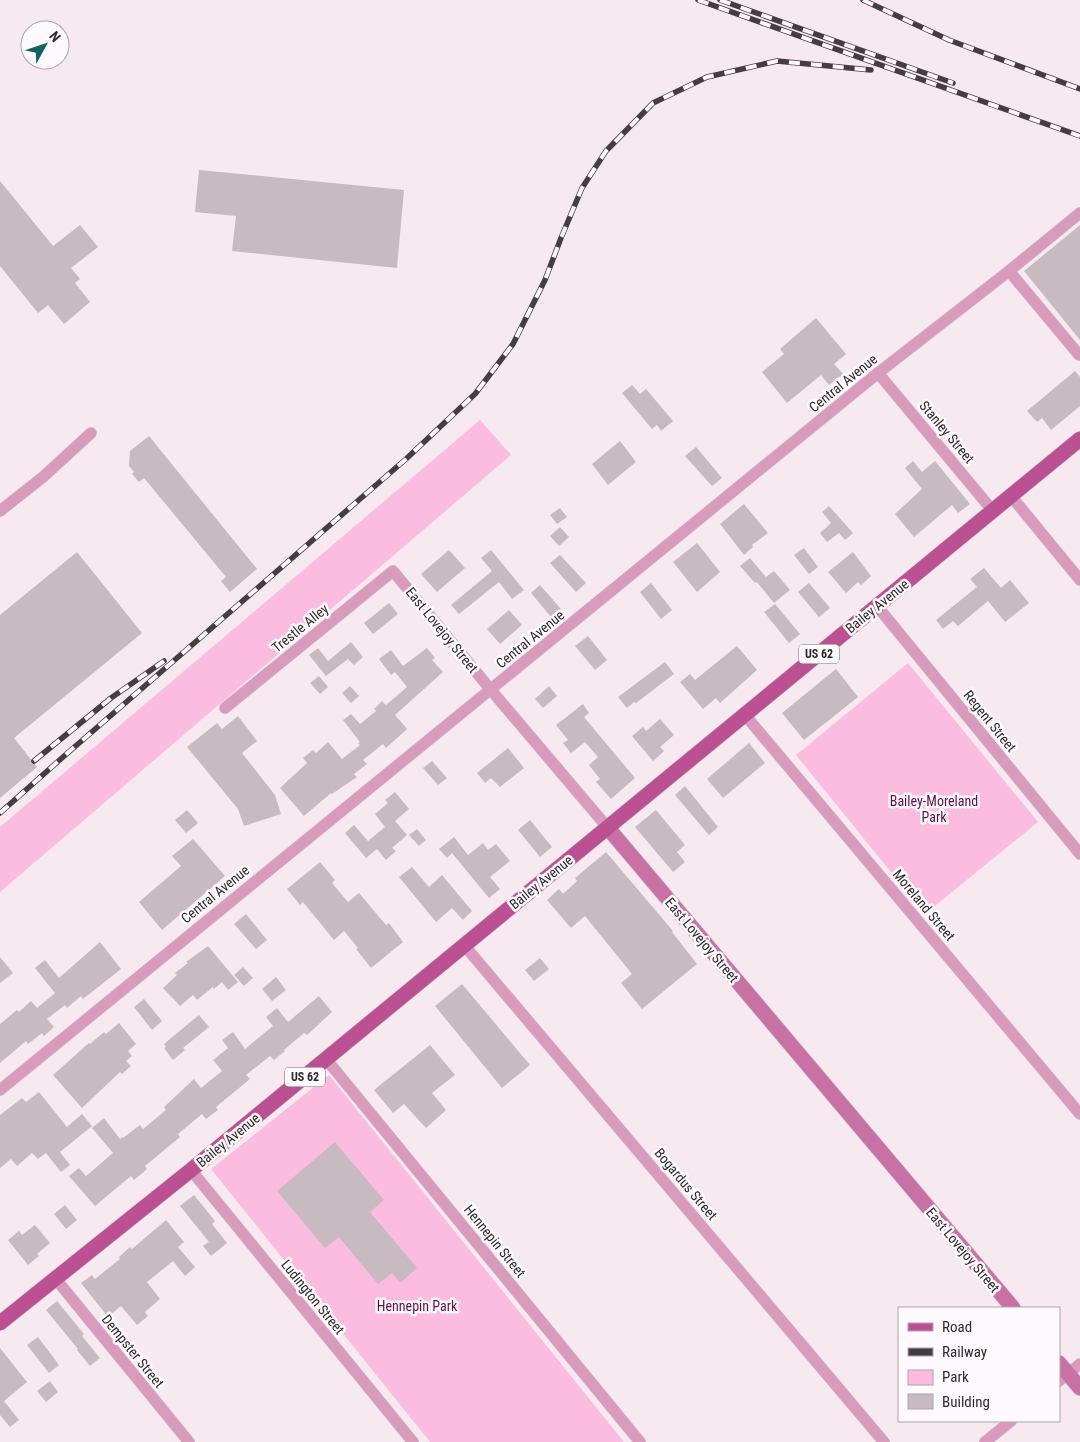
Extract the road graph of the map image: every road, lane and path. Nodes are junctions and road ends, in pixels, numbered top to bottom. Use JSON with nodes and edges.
{"nodes":[{"id":1,"x":1080,"y":213,"type":"edge"},
{"id":2,"x":1009,"y":271,"type":"junction"},
{"id":3,"x":1079,"y":355,"type":"edge"},
{"id":4,"x":878,"y":373,"type":"junction"},
{"id":5,"x":91,"y":433,"type":"dead end"},
{"id":6,"x":1080,"y":439,"type":"edge"},
{"id":7,"x":1011,"y":496,"type":"junction"},
{"id":8,"x":0,"y":511,"type":"edge"},
{"id":9,"x":993,"y":511,"type":"junction"},
{"id":10,"x":393,"y":572,"type":"joint"},
{"id":11,"x":1080,"y":580,"type":"edge"},
{"id":12,"x":877,"y":606,"type":"junction"},
{"id":13,"x":491,"y":690,"type":"junction"},
{"id":14,"x":225,"y":708,"type":"dead end"},
{"id":15,"x":745,"y":715,"type":"junction"},
{"id":16,"x":608,"y":828,"type":"junction"},
{"id":17,"x":1080,"y":854,"type":"edge"},
{"id":18,"x":464,"y":945,"type":"junction"},
{"id":19,"x":326,"y":1059,"type":"junction"},
{"id":20,"x":0,"y":1090,"type":"edge"},
{"id":21,"x":1080,"y":1114,"type":"edge"},
{"id":22,"x":191,"y":1170,"type":"junction"},
{"id":23,"x":55,"y":1278,"type":"junction"},
{"id":24,"x":1012,"y":1307,"type":"edge"},
{"id":25,"x":0,"y":1323,"type":"edge"},
{"id":26,"x":1066,"y":1371,"type":"edge"},
{"id":27,"x":1080,"y":1388,"type":"edge"},
{"id":28,"x":1010,"y":1422,"type":"edge"},
{"id":29,"x":189,"y":1442,"type":"edge"},
{"id":30,"x":413,"y":1442,"type":"edge"},
{"id":31,"x":640,"y":1442,"type":"edge"},
{"id":32,"x":884,"y":1442,"type":"edge"},
{"id":33,"x":985,"y":1442,"type":"edge"}],
"edges":[{"from":1,"to":2,"type":"street","name":"Central Avenue"},
{"from":2,"to":3,"type":"street"},
{"from":2,"to":4,"type":"street","name":"Central Avenue"},
{"from":4,"to":9,"type":"street","name":"Stanley Street"},
{"from":4,"to":13,"type":"street","name":"Central Avenue"},
{"from":5,"to":8,"type":"street"},
{"from":6,"to":7,"type":"main road","name":"Bailey Avenue","number":"US 62"},
{"from":7,"to":9,"type":"main road","name":"Bailey Avenue","number":"US 62"},
{"from":7,"to":11,"type":"street"},
{"from":9,"to":12,"type":"main road","name":"Bailey Avenue","number":"US 62"},
{"from":10,"to":13,"type":"street","name":"East Lovejoy Street"},
{"from":10,"to":14,"type":"street","name":"Trestle Alley"},
{"from":12,"to":15,"type":"main road","name":"Bailey Avenue","number":"US 62"},
{"from":12,"to":17,"type":"street","name":"Regent Street"},
{"from":13,"to":16,"type":"street","name":"East Lovejoy Street"},
{"from":13,"to":20,"type":"street","name":"Central Avenue"},
{"from":15,"to":16,"type":"main road","name":"Bailey Avenue","number":"US 62"},
{"from":15,"to":21,"type":"street","name":"Moreland Street"},
{"from":16,"to":18,"type":"main road","name":"Bailey Avenue","number":"US 62"},
{"from":16,"to":24,"type":"street","name":"East Lovejoy Street"},
{"from":18,"to":19,"type":"main road","name":"Bailey Avenue","number":"US 62"},
{"from":18,"to":32,"type":"street","name":"Bogardus Street"},
{"from":19,"to":22,"type":"main road","name":"Bailey Avenue","number":"US 62"},
{"from":19,"to":31,"type":"street","name":"Hennepin Street"},
{"from":22,"to":23,"type":"main road","name":"Bailey Avenue","number":"US 62"},
{"from":22,"to":30,"type":"street","name":"Ludington Street"},
{"from":23,"to":25,"type":"main road","name":"Bailey Avenue","number":"US 62"},
{"from":23,"to":29,"type":"street","name":"Dempster Street"},
{"from":26,"to":27,"type":"street"},
{"from":28,"to":33,"type":"street"}]}
